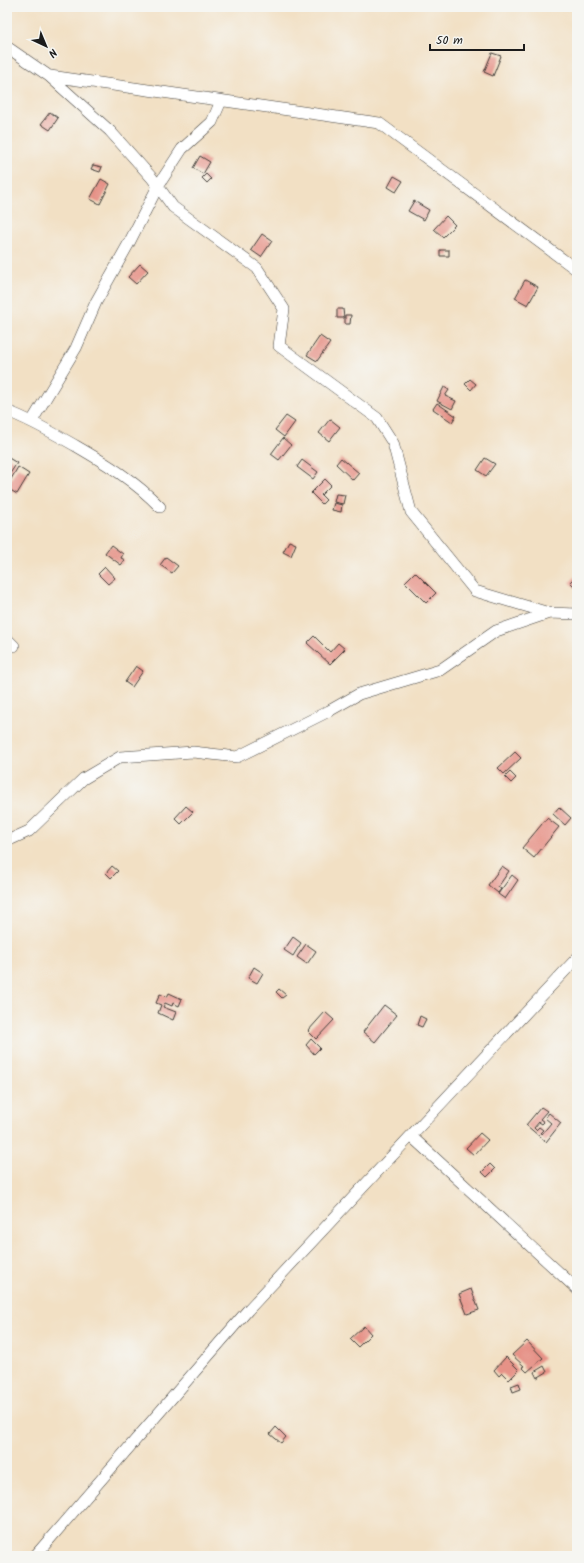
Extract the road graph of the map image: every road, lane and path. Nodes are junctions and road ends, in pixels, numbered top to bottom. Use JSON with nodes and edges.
{"nodes":[{"id":1,"x":7,"y":47,"type":"edge"},
{"id":2,"x":49,"y":76,"type":"junction"},
{"id":3,"x":221,"y":101,"type":"junction"},
{"id":4,"x":158,"y":186,"type":"junction"},
{"id":5,"x":577,"y":270,"type":"edge"},
{"id":6,"x":7,"y":411,"type":"edge"},
{"id":7,"x":32,"y":421,"type":"junction"},
{"id":8,"x":160,"y":507,"type":"dead end"},
{"id":9,"x":549,"y":613,"type":"junction"},
{"id":10,"x":577,"y":614,"type":"edge"},
{"id":11,"x":7,"y":841,"type":"edge"},
{"id":12,"x":577,"y":958,"type":"edge"},
{"id":13,"x":412,"y":1137,"type":"junction"},
{"id":14,"x":577,"y":1289,"type":"edge"},
{"id":15,"x":35,"y":1556,"type":"edge"}],
"edges":[{"from":1,"to":2,"type":"street"},
{"from":2,"to":3,"type":"street"},
{"from":2,"to":4,"type":"street"},
{"from":3,"to":4,"type":"street"},
{"from":3,"to":5,"type":"street"},
{"from":4,"to":7,"type":"street"},
{"from":4,"to":9,"type":"street"},
{"from":6,"to":7,"type":"street"},
{"from":7,"to":8,"type":"street"},
{"from":9,"to":10,"type":"street"},
{"from":9,"to":11,"type":"street"},
{"from":12,"to":13,"type":"street"},
{"from":13,"to":14,"type":"street"},
{"from":13,"to":15,"type":"street"}]}
